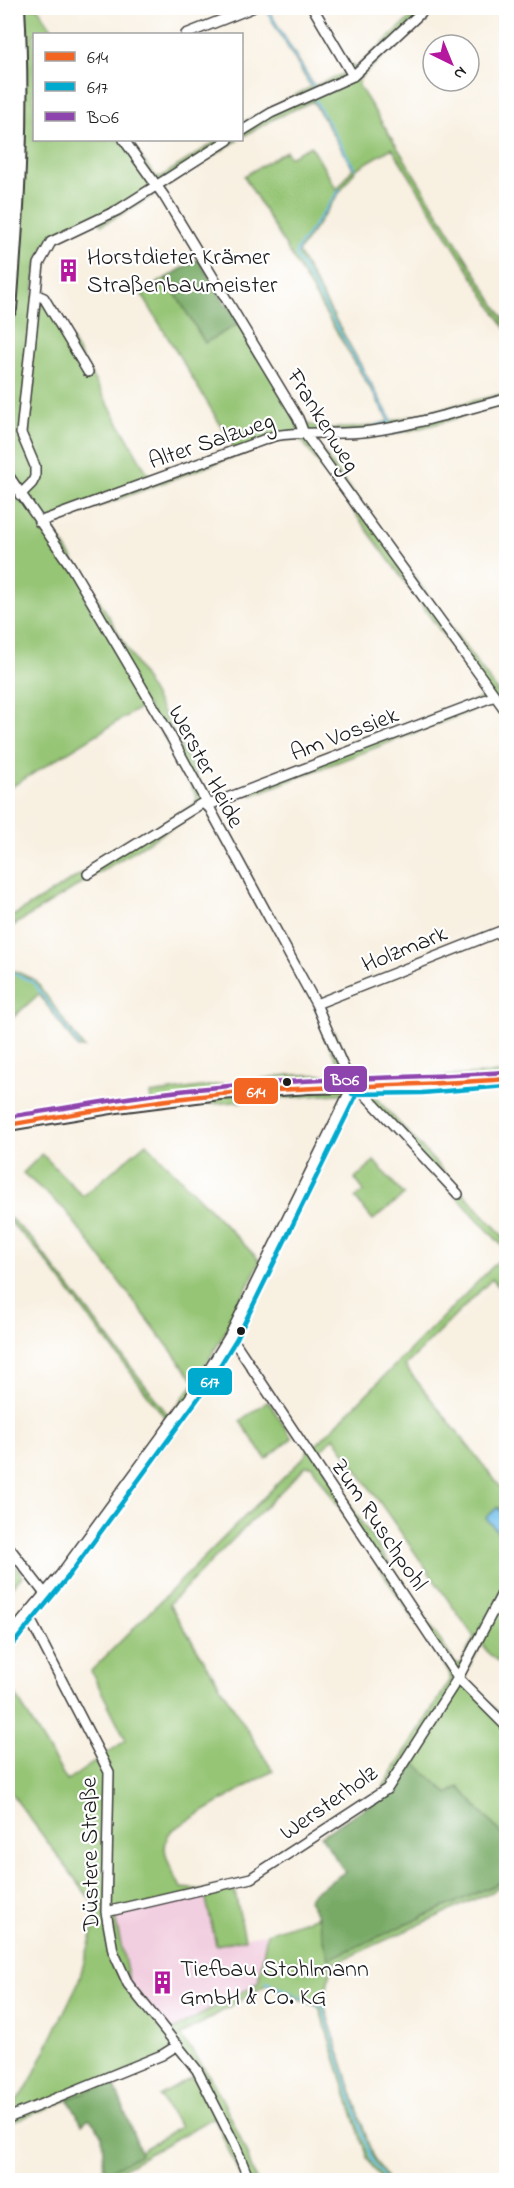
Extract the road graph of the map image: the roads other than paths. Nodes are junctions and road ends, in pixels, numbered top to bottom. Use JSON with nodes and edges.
{"nodes":[{"id":1,"x":16,"y":8,"type":"edge"},
{"id":2,"x":252,"y":8,"type":"edge"},
{"id":3,"x":313,"y":8,"type":"edge"},
{"id":4,"x":426,"y":8,"type":"edge"},
{"id":5,"x":189,"y":33,"type":"edge"},
{"id":6,"x":353,"y":76,"type":"junction"},
{"id":7,"x":243,"y":130,"type":"edge"},
{"id":8,"x":125,"y":141,"type":"edge"},
{"id":9,"x":227,"y":141,"type":"edge"},
{"id":10,"x":158,"y":187,"type":"junction"},
{"id":11,"x":37,"y":295,"type":"junction"},
{"id":12,"x":8,"y":309,"type":"edge"},
{"id":13,"x":88,"y":372,"type":"dead end"},
{"id":14,"x":507,"y":399,"type":"edge"},
{"id":15,"x":303,"y":431,"type":"junction"},
{"id":16,"x":10,"y":479,"type":"edge"},
{"id":17,"x":20,"y":495,"type":"junction"},
{"id":18,"x":39,"y":522,"type":"junction"},
{"id":19,"x":495,"y":696,"type":"junction"},
{"id":20,"x":507,"y":711,"type":"edge"},
{"id":21,"x":205,"y":804,"type":"junction"},
{"id":22,"x":88,"y":874,"type":"dead end"},
{"id":23,"x":507,"y":928,"type":"edge"},
{"id":24,"x":316,"y":1004,"type":"junction"},
{"id":25,"x":507,"y":1079,"type":"edge"},
{"id":26,"x":355,"y":1087,"type":"junction"},
{"id":27,"x":8,"y":1125,"type":"edge"},
{"id":28,"x":458,"y":1194,"type":"dead end"},
{"id":29,"x":230,"y":1335,"type":"junction"},
{"id":30,"x":8,"y":1546,"type":"edge"},
{"id":31,"x":507,"y":1586,"type":"edge"},
{"id":32,"x":45,"y":1594,"type":"junction"},
{"id":33,"x":28,"y":1615,"type":"junction"},
{"id":34,"x":8,"y":1638,"type":"edge"},
{"id":35,"x":458,"y":1678,"type":"junction"},
{"id":36,"x":507,"y":1726,"type":"edge"},
{"id":37,"x":106,"y":1912,"type":"junction"},
{"id":38,"x":178,"y":2045,"type":"junction"},
{"id":39,"x":8,"y":2118,"type":"edge"},
{"id":40,"x":249,"y":2181,"type":"edge"}],
"edges":[{"from":1,"to":12,"type":"highway"},
{"from":2,"to":5,"type":"street"},
{"from":3,"to":6,"type":"street"},
{"from":4,"to":6,"type":"street"},
{"from":6,"to":7,"type":"street"},
{"from":8,"to":10,"type":"street","name":"Frankenweg"},
{"from":9,"to":10,"type":"street"},
{"from":10,"to":11,"type":"street"},
{"from":10,"to":15,"type":"street","name":"Frankenweg"},
{"from":11,"to":13,"type":"street"},
{"from":11,"to":17,"type":"street"},
{"from":14,"to":15,"type":"street","name":"Alter Salzweg"},
{"from":15,"to":18,"type":"street","name":"Alter Salzweg"},
{"from":15,"to":19,"type":"street","name":"Frankenweg"},
{"from":16,"to":17,"type":"street","name":"Werster Heide"},
{"from":17,"to":18,"type":"street","name":"Werster Heide"},
{"from":18,"to":21,"type":"street","name":"Werster Heide"},
{"from":19,"to":20,"type":"street","name":"Frankenweg"},
{"from":19,"to":21,"type":"street","name":"Am Vossiek"},
{"from":21,"to":22,"type":"street","name":"Am Vossiek"},
{"from":21,"to":24,"type":"street","name":"Werster Heide"},
{"from":23,"to":24,"type":"street","name":"Holzmark"},
{"from":24,"to":26,"type":"street","name":"Werster Heide"},
{"from":25,"to":26,"type":"street"},
{"from":26,"to":27,"type":"street"},
{"from":26,"to":28,"type":"street","name":"Werster Heide"},
{"from":26,"to":29,"type":"street"},
{"from":29,"to":32,"type":"street"},
{"from":29,"to":35,"type":"street","name":"Zum Ruschpohl"},
{"from":30,"to":32,"type":"street"},
{"from":31,"to":35,"type":"street","name":"Wersterholz"},
{"from":32,"to":33,"type":"street"},
{"from":33,"to":34,"type":"street"},
{"from":33,"to":37,"type":"street","name":"Düstere Straße"},
{"from":35,"to":36,"type":"street","name":"Zum Ruschpohl"},
{"from":35,"to":37,"type":"street","name":"Wersterholz"},
{"from":37,"to":38,"type":"street","name":"Düstere Straße"},
{"from":38,"to":39,"type":"street"},
{"from":38,"to":40,"type":"street","name":"Düstere Straße"}]}
